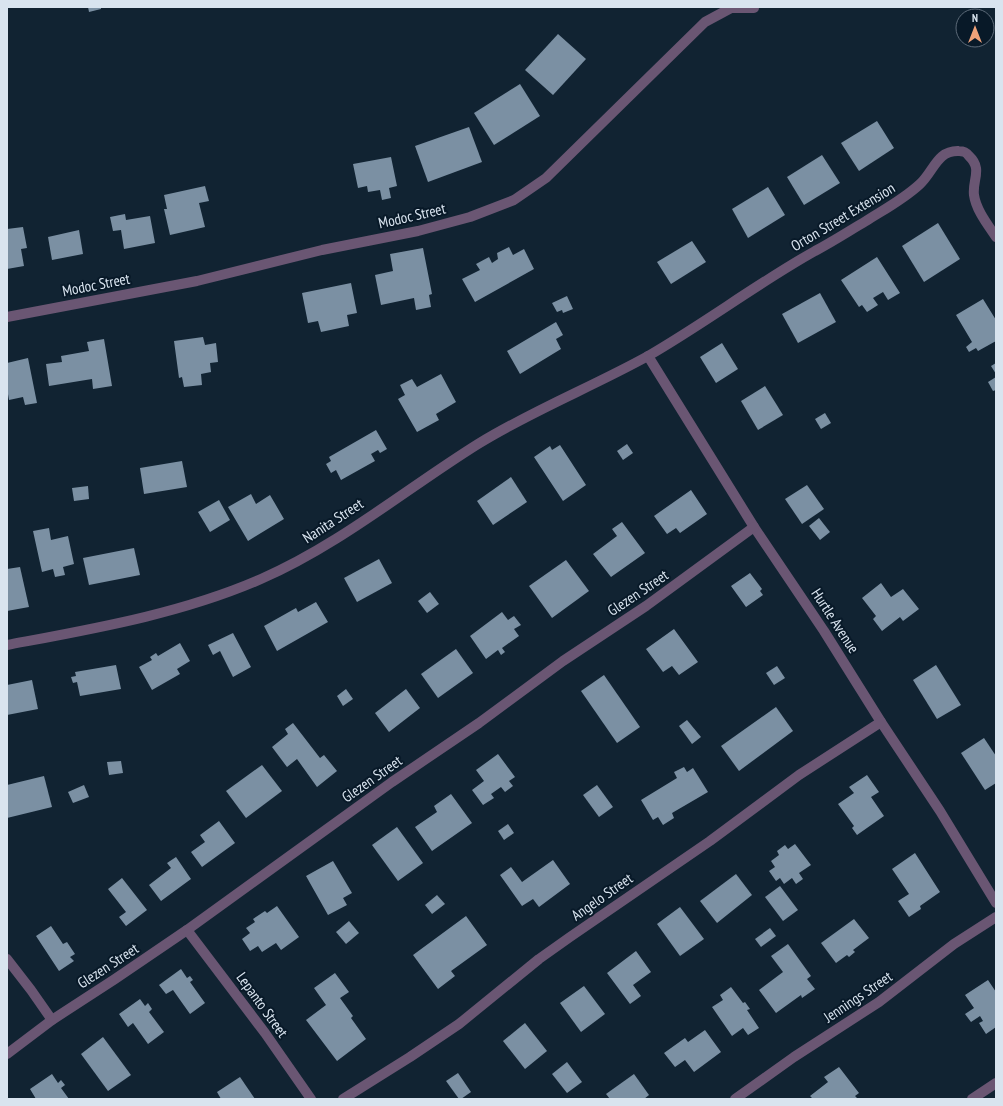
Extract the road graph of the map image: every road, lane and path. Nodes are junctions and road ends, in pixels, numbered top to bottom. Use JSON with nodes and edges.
{"nodes":[{"id":1,"x":754,"y":8,"type":"edge"},
{"id":2,"x":996,"y":237,"type":"edge"},
{"id":3,"x":7,"y":317,"type":"edge"},
{"id":4,"x":648,"y":356,"type":"junction"},
{"id":5,"x":754,"y":527,"type":"junction"},
{"id":6,"x":7,"y":645,"type":"edge"},
{"id":7,"x":881,"y":722,"type":"junction"},
{"id":8,"x":996,"y":903,"type":"edge"},
{"id":9,"x":996,"y":917,"type":"edge"},
{"id":10,"x":187,"y":930,"type":"junction"},
{"id":11,"x":7,"y":959,"type":"edge"},
{"id":12,"x":52,"y":1020,"type":"junction"},
{"id":13,"x":7,"y":1054,"type":"edge"},
{"id":14,"x":996,"y":1083,"type":"edge"},
{"id":15,"x":311,"y":1099,"type":"edge"},
{"id":16,"x":343,"y":1099,"type":"edge"},
{"id":17,"x":735,"y":1099,"type":"edge"},
{"id":18,"x":972,"y":1099,"type":"edge"}],
"edges":[{"from":1,"to":3,"type":"street","name":"Modoc Street"},
{"from":2,"to":4,"type":"street","name":"Orton Street Extension"},
{"from":4,"to":5,"type":"street","name":"Hurtle Avenue"},
{"from":4,"to":6,"type":"street","name":"Nanita Street"},
{"from":5,"to":7,"type":"street","name":"Hurtle Avenue"},
{"from":5,"to":10,"type":"street","name":"Glezen Street"},
{"from":7,"to":8,"type":"street","name":"Hurtle Avenue"},
{"from":7,"to":16,"type":"street","name":"Angelo Street"},
{"from":9,"to":17,"type":"street","name":"Jennings Street"},
{"from":10,"to":12,"type":"street","name":"Glezen Street"},
{"from":10,"to":15,"type":"street","name":"Lepanto Street"},
{"from":11,"to":12,"type":"street"},
{"from":12,"to":13,"type":"street","name":"Glezen Street"},
{"from":14,"to":18,"type":"street"}]}
